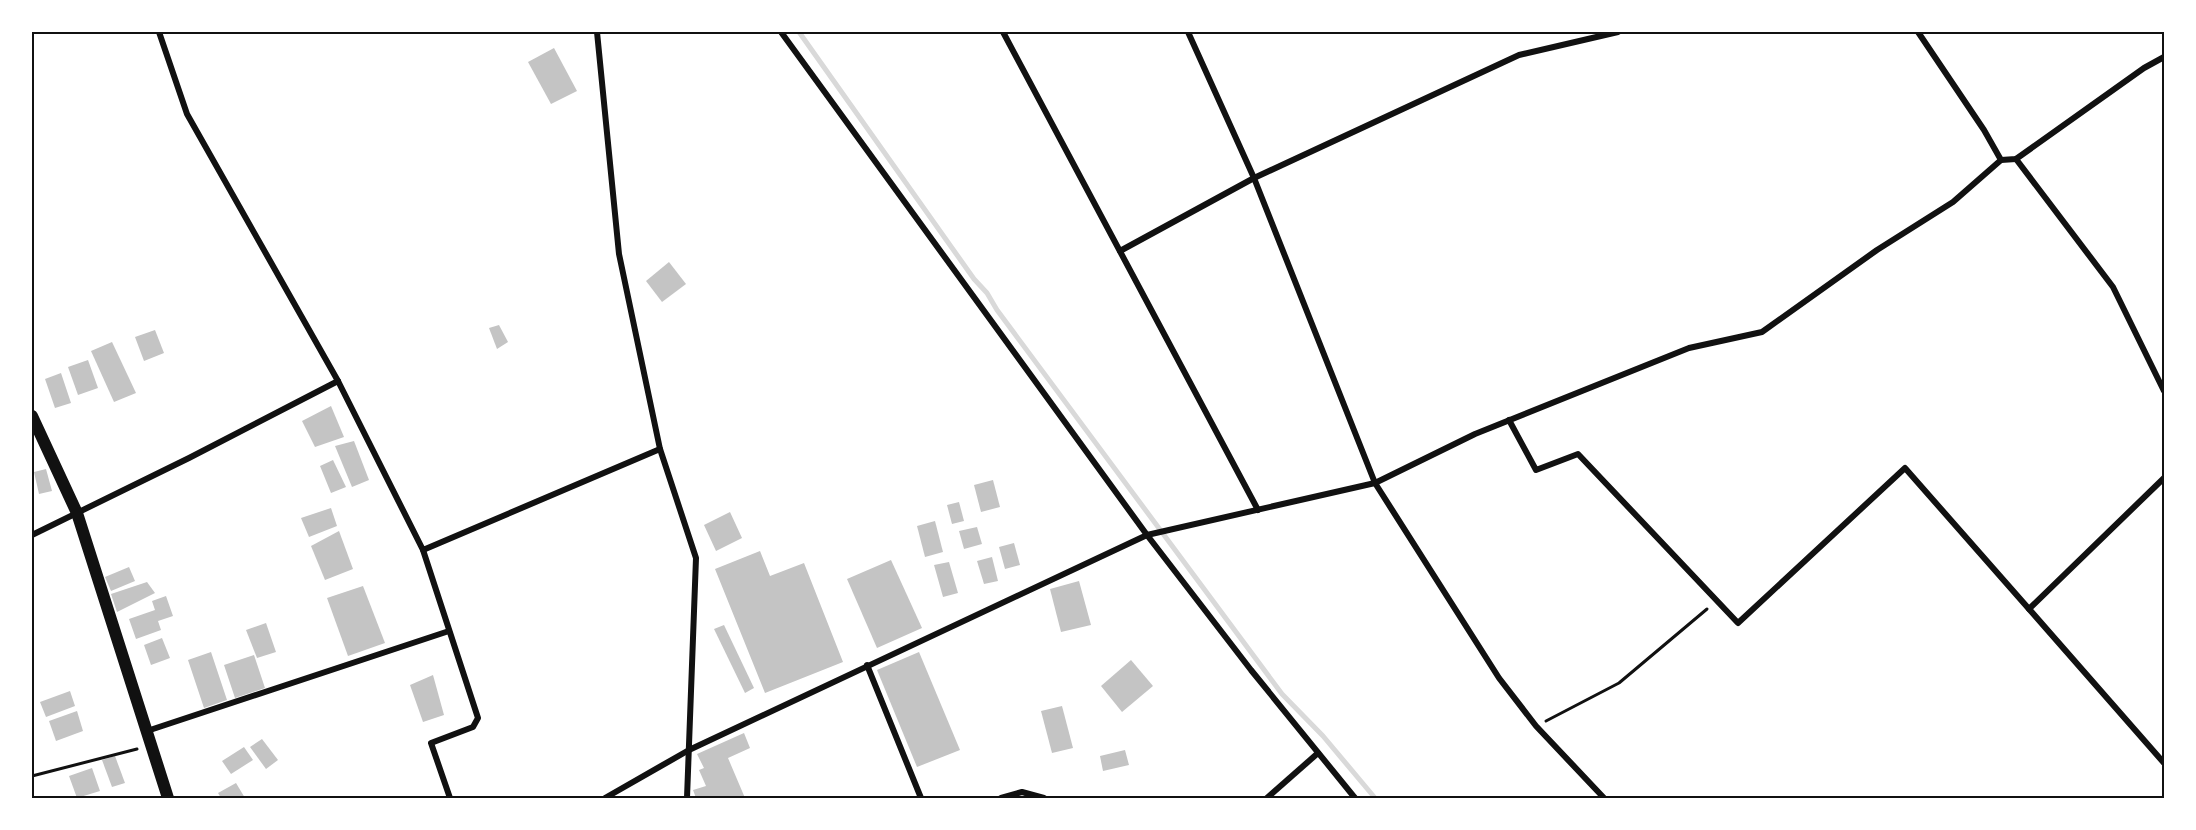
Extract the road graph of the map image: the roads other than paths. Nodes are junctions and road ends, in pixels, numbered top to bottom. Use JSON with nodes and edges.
{"nodes":[{"id":1,"x":159,"y":32,"type":"edge"},
{"id":2,"x":597,"y":32,"type":"edge"},
{"id":3,"x":781,"y":32,"type":"edge"},
{"id":4,"x":1003,"y":32,"type":"edge"},
{"id":5,"x":1188,"y":32,"type":"edge"},
{"id":6,"x":1618,"y":32,"type":"edge"},
{"id":7,"x":1918,"y":32,"type":"edge"},
{"id":8,"x":2164,"y":57,"type":"edge"},
{"id":9,"x":2016,"y":159,"type":"junction"},
{"id":10,"x":2001,"y":160,"type":"junction"},
{"id":11,"x":1254,"y":178,"type":"junction"},
{"id":12,"x":1120,"y":251,"type":"junction"},
{"id":13,"x":338,"y":381,"type":"junction"},
{"id":14,"x":2164,"y":391,"type":"edge"},
{"id":15,"x":32,"y":416,"type":"edge"},
{"id":16,"x":1509,"y":420,"type":"junction"},
{"id":17,"x":660,"y":449,"type":"junction"},
{"id":18,"x":2164,"y":478,"type":"edge"},
{"id":19,"x":1375,"y":483,"type":"junction"},
{"id":20,"x":1258,"y":510,"type":"junction"},
{"id":21,"x":77,"y":513,"type":"junction"},
{"id":22,"x":32,"y":535,"type":"edge"},
{"id":23,"x":1147,"y":535,"type":"junction"},
{"id":24,"x":423,"y":550,"type":"junction"},
{"id":25,"x":2029,"y":609,"type":"junction"},
{"id":26,"x":450,"y":631,"type":"junction"},
{"id":27,"x":867,"y":665,"type":"junction"},
{"id":28,"x":146,"y":732,"type":"junction"},
{"id":29,"x":689,"y":750,"type":"junction"},
{"id":30,"x":1318,"y":753,"type":"junction"},
{"id":31,"x":2164,"y":763,"type":"edge"},
{"id":32,"x":168,"y":798,"type":"edge"},
{"id":33,"x":450,"y":798,"type":"edge"},
{"id":34,"x":605,"y":798,"type":"edge"},
{"id":35,"x":687,"y":798,"type":"edge"},
{"id":36,"x":921,"y":798,"type":"edge"},
{"id":37,"x":1000,"y":798,"type":"edge"},
{"id":38,"x":1044,"y":798,"type":"edge"},
{"id":39,"x":1267,"y":798,"type":"edge"},
{"id":40,"x":1355,"y":798,"type":"edge"},
{"id":41,"x":1604,"y":798,"type":"edge"}],
"edges":[{"from":1,"to":13,"type":"street"},
{"from":2,"to":17,"type":"street"},
{"from":3,"to":23,"type":"street"},
{"from":4,"to":12,"type":"street"},
{"from":5,"to":11,"type":"street"},
{"from":6,"to":11,"type":"street"},
{"from":7,"to":10,"type":"street"},
{"from":8,"to":9,"type":"street"},
{"from":9,"to":10,"type":"street"},
{"from":9,"to":14,"type":"street"},
{"from":10,"to":16,"type":"street"},
{"from":11,"to":12,"type":"street"},
{"from":11,"to":19,"type":"street"},
{"from":12,"to":20,"type":"street"},
{"from":13,"to":21,"type":"street"},
{"from":13,"to":24,"type":"street"},
{"from":15,"to":21,"type":"main road"},
{"from":16,"to":19,"type":"street"},
{"from":16,"to":25,"type":"street"},
{"from":17,"to":24,"type":"street"},
{"from":17,"to":29,"type":"street"},
{"from":18,"to":25,"type":"street"},
{"from":19,"to":20,"type":"street"},
{"from":19,"to":41,"type":"street"},
{"from":20,"to":23,"type":"street"},
{"from":21,"to":22,"type":"street"},
{"from":21,"to":28,"type":"main road"},
{"from":23,"to":27,"type":"street"},
{"from":23,"to":30,"type":"street"},
{"from":24,"to":26,"type":"street"},
{"from":25,"to":31,"type":"street"},
{"from":26,"to":28,"type":"street"},
{"from":26,"to":33,"type":"street"},
{"from":27,"to":29,"type":"street"},
{"from":27,"to":36,"type":"street"},
{"from":28,"to":32,"type":"main road"},
{"from":29,"to":34,"type":"street"},
{"from":29,"to":35,"type":"street"},
{"from":30,"to":39,"type":"street"},
{"from":30,"to":40,"type":"street"},
{"from":37,"to":38,"type":"street"}]}
